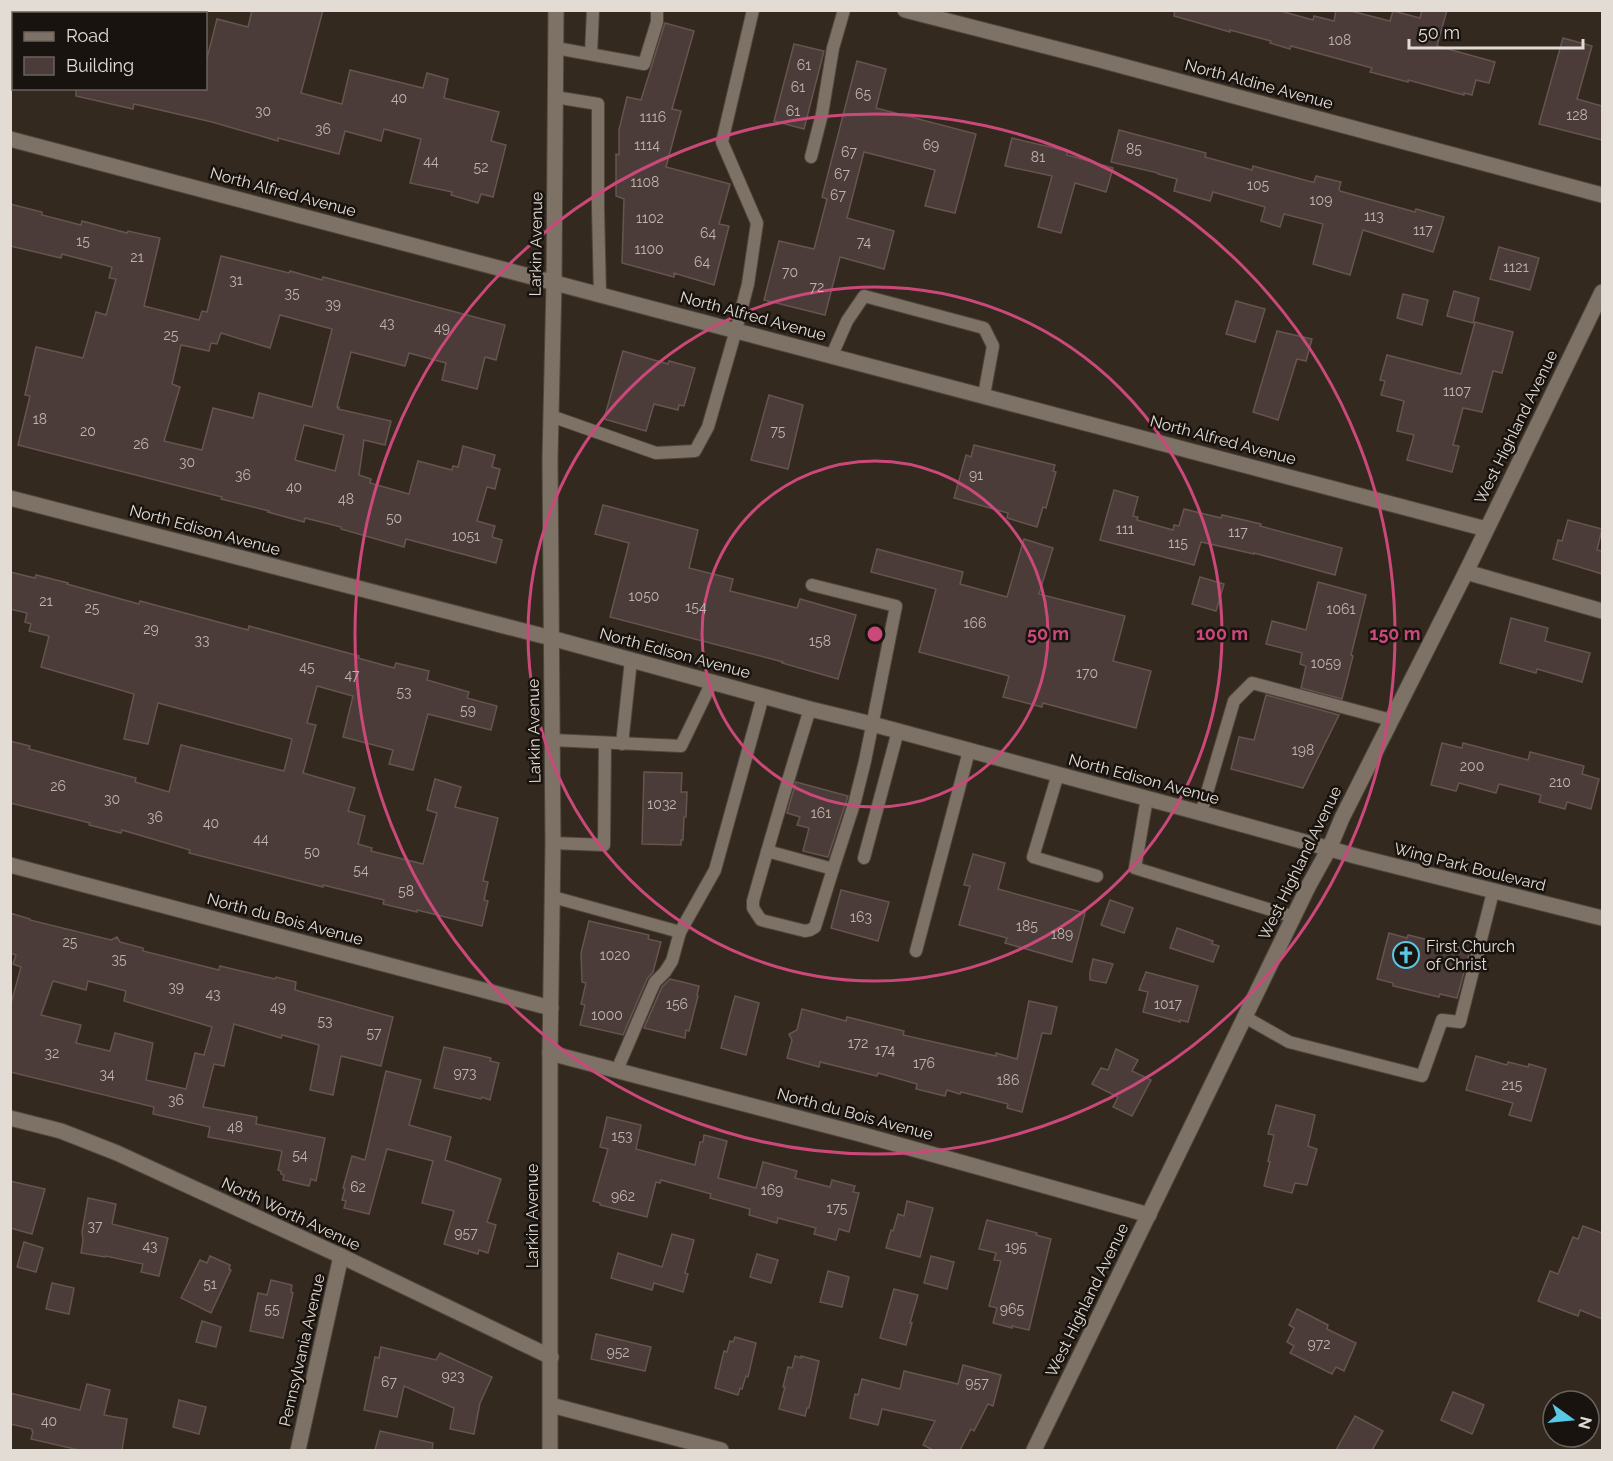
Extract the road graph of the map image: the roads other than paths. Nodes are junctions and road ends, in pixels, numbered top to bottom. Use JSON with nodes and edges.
{"nodes":[{"id":1,"x":556,"y":10,"type":"edge"},
{"id":2,"x":593,"y":10,"type":"edge"},
{"id":3,"x":657,"y":10,"type":"edge"},
{"id":4,"x":753,"y":10,"type":"edge"},
{"id":5,"x":844,"y":10,"type":"edge"},
{"id":6,"x":905,"y":10,"type":"edge"},
{"id":7,"x":556,"y":48,"type":"junction"},
{"id":8,"x":591,"y":54,"type":"junction"},
{"id":9,"x":555,"y":97,"type":"junction"},
{"id":10,"x":10,"y":139,"type":"edge"},
{"id":11,"x":811,"y":158,"type":"dead end"},
{"id":12,"x":1602,"y":195,"type":"edge"},
{"id":13,"x":554,"y":283,"type":"junction"},
{"id":14,"x":1602,"y":292,"type":"edge"},
{"id":15,"x":600,"y":294,"type":"junction"},
{"id":16,"x":736,"y":330,"type":"junction"},
{"id":17,"x":832,"y":355,"type":"junction"},
{"id":18,"x":984,"y":395,"type":"junction"},
{"id":19,"x":551,"y":416,"type":"junction"},
{"id":20,"x":10,"y":498,"type":"edge"},
{"id":21,"x":1486,"y":529,"type":"junction"},
{"id":22,"x":1466,"y":572,"type":"junction"},
{"id":23,"x":812,"y":585,"type":"dead end"},
{"id":24,"x":1602,"y":611,"type":"edge"},
{"id":25,"x":551,"y":638,"type":"junction"},
{"id":26,"x":631,"y":660,"type":"junction"},
{"id":27,"x":712,"y":682,"type":"junction"},
{"id":28,"x":763,"y":696,"type":"junction"},
{"id":29,"x":810,"y":709,"type":"junction"},
{"id":30,"x":1391,"y":720,"type":"junction"},
{"id":31,"x":872,"y":724,"type":"junction"},
{"id":32,"x":898,"y":731,"type":"junction"},
{"id":33,"x":552,"y":740,"type":"junction"},
{"id":34,"x":605,"y":743,"type":"junction"},
{"id":35,"x":622,"y":744,"type":"junction"},
{"id":36,"x":969,"y":750,"type":"junction"},
{"id":37,"x":1058,"y":774,"type":"junction"},
{"id":38,"x":1147,"y":798,"type":"junction"},
{"id":39,"x":1201,"y":813,"type":"junction"},
{"id":40,"x":553,"y":843,"type":"junction"},
{"id":41,"x":1329,"y":849,"type":"junction"},
{"id":42,"x":767,"y":851,"type":"junction"},
{"id":43,"x":864,"y":858,"type":"dead end"},
{"id":44,"x":10,"y":865,"type":"edge"},
{"id":45,"x":833,"y":869,"type":"junction"},
{"id":46,"x":1097,"y":876,"type":"dead end"},
{"id":47,"x":1493,"y":892,"type":"junction"},
{"id":48,"x":552,"y":897,"type":"junction"},
{"id":49,"x":1294,"y":917,"type":"junction"},
{"id":50,"x":1602,"y":918,"type":"edge"},
{"id":51,"x":680,"y":932,"type":"junction"},
{"id":52,"x":916,"y":951,"type":"dead end"},
{"id":53,"x":551,"y":1008,"type":"junction"},
{"id":54,"x":1245,"y":1017,"type":"junction"},
{"id":55,"x":550,"y":1053,"type":"junction"},
{"id":56,"x":617,"y":1070,"type":"junction"},
{"id":57,"x":10,"y":1118,"type":"edge"},
{"id":58,"x":1149,"y":1215,"type":"junction"},
{"id":59,"x":341,"y":1257,"type":"junction"},
{"id":60,"x":550,"y":1357,"type":"junction"},
{"id":61,"x":550,"y":1405,"type":"junction"},
{"id":62,"x":298,"y":1450,"type":"edge"},
{"id":63,"x":550,"y":1450,"type":"edge"},
{"id":64,"x":721,"y":1450,"type":"edge"},
{"id":65,"x":1034,"y":1450,"type":"edge"}],
"edges":[{"from":1,"to":7,"type":"street","name":"Larkin Avenue"},
{"from":2,"to":8,"type":"lane"},
{"from":3,"to":8,"type":"lane"},
{"from":4,"to":16,"type":"lane"},
{"from":5,"to":11,"type":"lane"},
{"from":6,"to":12,"type":"street","name":"North Aldine Avenue"},
{"from":7,"to":8,"type":"lane"},
{"from":7,"to":9,"type":"street","name":"Larkin Avenue"},
{"from":9,"to":13,"type":"street","name":"Larkin Avenue"},
{"from":9,"to":15,"type":"lane"},
{"from":10,"to":13,"type":"street","name":"North Alfred Avenue"},
{"from":13,"to":15,"type":"street","name":"North Alfred Avenue"},
{"from":13,"to":19,"type":"street","name":"Larkin Avenue"},
{"from":14,"to":21,"type":"street","name":"West Highland Avenue"},
{"from":15,"to":16,"type":"street","name":"North Alfred Avenue"},
{"from":16,"to":17,"type":"street","name":"North Alfred Avenue"},
{"from":16,"to":19,"type":"lane"},
{"from":17,"to":18,"type":"street","name":"North Alfred Avenue"},
{"from":17,"to":18,"type":"lane"},
{"from":18,"to":21,"type":"street","name":"North Alfred Avenue"},
{"from":19,"to":25,"type":"street","name":"Larkin Avenue"},
{"from":20,"to":25,"type":"street","name":"North Edison Avenue"},
{"from":21,"to":22,"type":"street","name":"West Highland Avenue"},
{"from":22,"to":24,"type":"street"},
{"from":22,"to":30,"type":"street","name":"West Highland Avenue"},
{"from":23,"to":31,"type":"lane"},
{"from":25,"to":26,"type":"street","name":"North Edison Avenue"},
{"from":25,"to":33,"type":"street","name":"Larkin Avenue"},
{"from":26,"to":27,"type":"street","name":"North Edison Avenue"},
{"from":26,"to":35,"type":"lane"},
{"from":27,"to":28,"type":"street","name":"North Edison Avenue"},
{"from":27,"to":35,"type":"lane"},
{"from":28,"to":29,"type":"street","name":"North Edison Avenue"},
{"from":28,"to":51,"type":"lane"},
{"from":29,"to":31,"type":"street","name":"North Edison Avenue"},
{"from":29,"to":42,"type":"lane"},
{"from":30,"to":39,"type":"lane"},
{"from":30,"to":41,"type":"street","name":"West Highland Avenue"},
{"from":31,"to":32,"type":"street","name":"North Edison Avenue"},
{"from":31,"to":45,"type":"lane"},
{"from":32,"to":36,"type":"street","name":"North Edison Avenue"},
{"from":32,"to":43,"type":"lane"},
{"from":33,"to":34,"type":"lane"},
{"from":33,"to":40,"type":"street","name":"Larkin Avenue"},
{"from":34,"to":35,"type":"lane"},
{"from":34,"to":40,"type":"lane"},
{"from":36,"to":37,"type":"street","name":"North Edison Avenue"},
{"from":36,"to":52,"type":"lane"},
{"from":37,"to":38,"type":"street","name":"North Edison Avenue"},
{"from":37,"to":46,"type":"lane"},
{"from":38,"to":39,"type":"street","name":"North Edison Avenue"},
{"from":38,"to":49,"type":"lane"},
{"from":39,"to":41,"type":"street","name":"North Edison Avenue"},
{"from":40,"to":48,"type":"street","name":"Larkin Avenue"},
{"from":41,"to":47,"type":"street","name":"Wing Park Boulevard"},
{"from":41,"to":49,"type":"street","name":"West Highland Avenue"},
{"from":42,"to":45,"type":"lane"},
{"from":42,"to":45,"type":"lane"},
{"from":44,"to":53,"type":"street","name":"North du Bois Avenue"},
{"from":47,"to":50,"type":"street","name":"Wing Park Boulevard"},
{"from":47,"to":54,"type":"lane"},
{"from":48,"to":51,"type":"lane"},
{"from":48,"to":53,"type":"street","name":"Larkin Avenue"},
{"from":49,"to":54,"type":"street","name":"West Highland Avenue"},
{"from":51,"to":56,"type":"lane"},
{"from":53,"to":55,"type":"street","name":"Larkin Avenue"},
{"from":54,"to":58,"type":"street","name":"West Highland Avenue"},
{"from":55,"to":56,"type":"street","name":"North du Bois Avenue"},
{"from":55,"to":60,"type":"street","name":"Larkin Avenue"},
{"from":56,"to":58,"type":"street","name":"North du Bois Avenue"},
{"from":57,"to":59,"type":"street","name":"North Worth Avenue"},
{"from":58,"to":65,"type":"street","name":"West Highland Avenue"},
{"from":59,"to":60,"type":"street","name":"North Worth Avenue"},
{"from":59,"to":62,"type":"street","name":"Pennsylvania Avenue"},
{"from":60,"to":61,"type":"street","name":"Larkin Avenue"},
{"from":61,"to":63,"type":"street","name":"Larkin Avenue"},
{"from":61,"to":64,"type":"street"}]}
